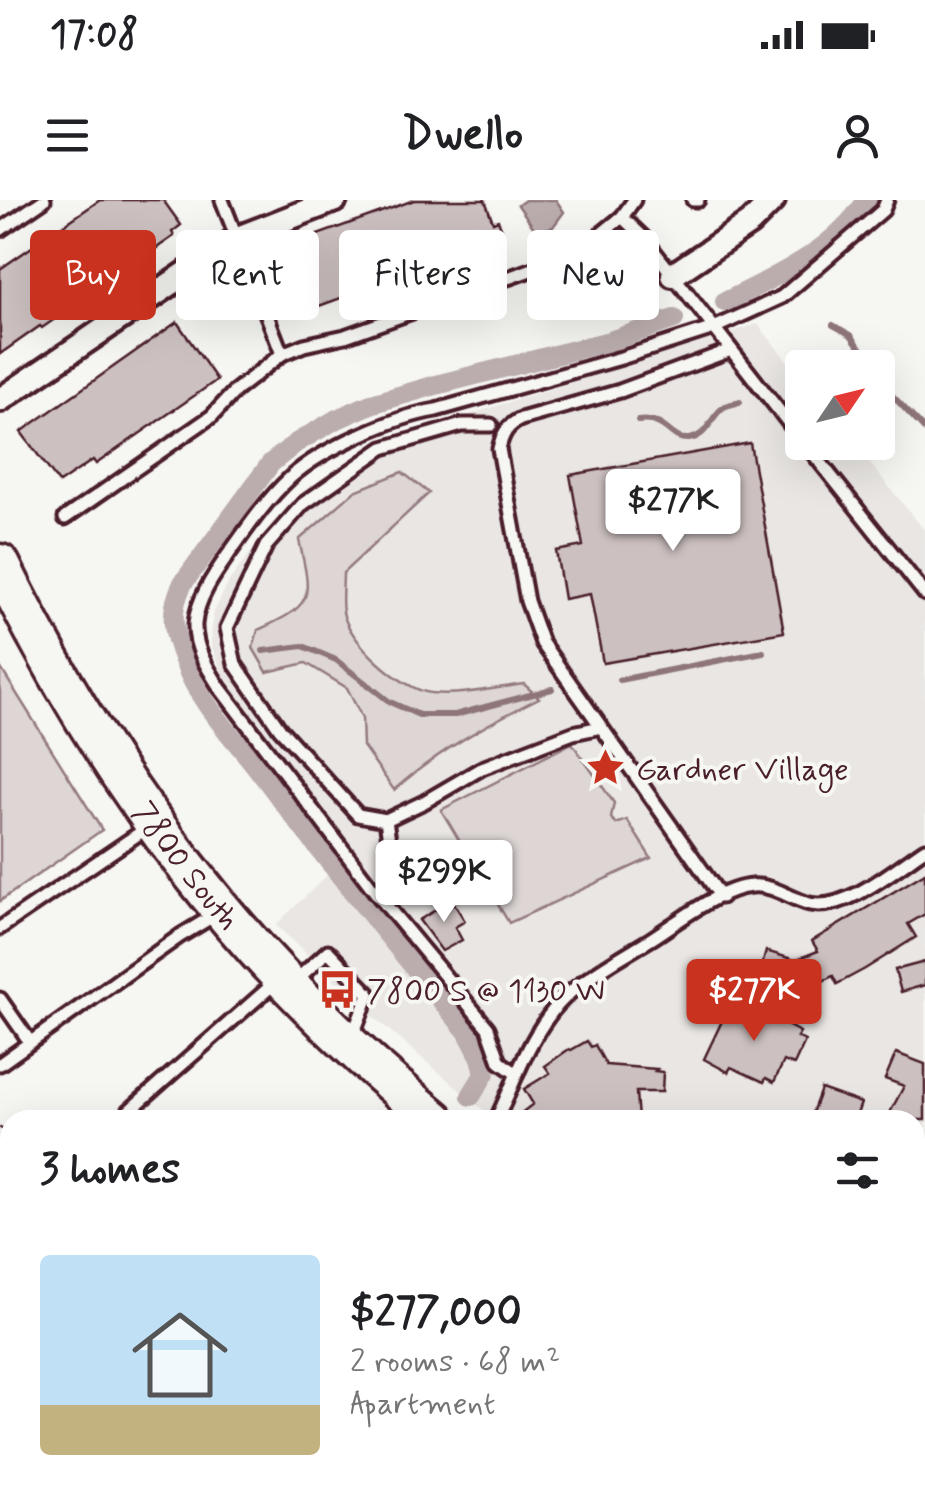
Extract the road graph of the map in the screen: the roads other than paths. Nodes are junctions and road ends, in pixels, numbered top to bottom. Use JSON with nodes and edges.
{"nodes":[{"id":1,"x":44,"y":200,"type":"edge"},
{"id":2,"x":222,"y":200,"type":"edge"},
{"id":3,"x":335,"y":200,"type":"edge"},
{"id":4,"x":634,"y":200,"type":"edge"},
{"id":5,"x":773,"y":200,"type":"edge"},
{"id":6,"x":888,"y":200,"type":"edge"},
{"id":7,"x":622,"y":217,"type":"junction"},
{"id":8,"x":0,"y":230,"type":"edge"},
{"id":9,"x":235,"y":230,"type":"edge"},
{"id":10,"x":258,"y":230,"type":"edge"},
{"id":11,"x":674,"y":275,"type":"junction"},
{"id":12,"x":176,"y":280,"type":"edge"},
{"id":13,"x":269,"y":320,"type":"edge"},
{"id":14,"x":714,"y":328,"type":"junction"},
{"id":15,"x":730,"y":350,"type":"junction"},
{"id":16,"x":282,"y":354,"type":"junction"},
{"id":17,"x":0,"y":400,"type":"edge"},
{"id":18,"x":785,"y":419,"type":"edge"},
{"id":19,"x":491,"y":425,"type":"dead end"},
{"id":20,"x":818,"y":460,"type":"edge"},
{"id":21,"x":65,"y":518,"type":"dead end"},
{"id":22,"x":0,"y":564,"type":"edge"},
{"id":23,"x":925,"y":594,"type":"edge"},
{"id":24,"x":601,"y":728,"type":"junction"},
{"id":25,"x":386,"y":820,"type":"junction"},
{"id":26,"x":154,"y":824,"type":"junction"},
{"id":27,"x":925,"y":850,"type":"edge"},
{"id":28,"x":406,"y":882,"type":"dead end"},
{"id":29,"x":721,"y":897,"type":"junction"},
{"id":30,"x":222,"y":911,"type":"junction"},
{"id":31,"x":0,"y":928,"type":"edge"},
{"id":32,"x":285,"y":982,"type":"junction"},
{"id":33,"x":0,"y":1000,"type":"edge"},
{"id":34,"x":30,"y":1042,"type":"junction"},
{"id":35,"x":349,"y":1046,"type":"junction"},
{"id":36,"x":0,"y":1064,"type":"edge"},
{"id":37,"x":517,"y":1074,"type":"junction"},
{"id":38,"x":128,"y":1110,"type":"edge"},
{"id":39,"x":423,"y":1110,"type":"edge"},
{"id":40,"x":501,"y":1110,"type":"edge"}],
"edges":[{"from":1,"to":8,"type":"lane"},
{"from":2,"to":9,"type":"lane"},
{"from":3,"to":10,"type":"street"},
{"from":4,"to":7,"type":"lane"},
{"from":5,"to":11,"type":"street"},
{"from":6,"to":14,"type":"lane"},
{"from":7,"to":11,"type":"lane"},
{"from":7,"to":16,"type":"lane"},
{"from":11,"to":14,"type":"lane"},
{"from":12,"to":17,"type":"street"},
{"from":13,"to":16,"type":"lane"},
{"from":14,"to":15,"type":"lane"},
{"from":14,"to":37,"type":"lane"},
{"from":15,"to":18,"type":"lane"},
{"from":15,"to":24,"type":"lane"},
{"from":16,"to":21,"type":"lane"},
{"from":19,"to":25,"type":"lane"},
{"from":20,"to":23,"type":"lane"},
{"from":22,"to":26,"type":"main road","name":"7800 South"},
{"from":24,"to":25,"type":"lane"},
{"from":24,"to":29,"type":"lane"},
{"from":25,"to":28,"type":"lane"},
{"from":26,"to":30,"type":"main road","name":"7800 South"},
{"from":26,"to":31,"type":"lane"},
{"from":27,"to":29,"type":"lane"},
{"from":29,"to":37,"type":"lane"},
{"from":30,"to":32,"type":"main road","name":"7800 South"},
{"from":30,"to":34,"type":"lane"},
{"from":32,"to":35,"type":"main road","name":"7800 South"},
{"from":32,"to":35,"type":"lane"},
{"from":32,"to":38,"type":"lane"},
{"from":33,"to":34,"type":"lane"},
{"from":34,"to":36,"type":"lane"},
{"from":35,"to":39,"type":"main road","name":"7800 South"},
{"from":37,"to":40,"type":"lane"}]}
